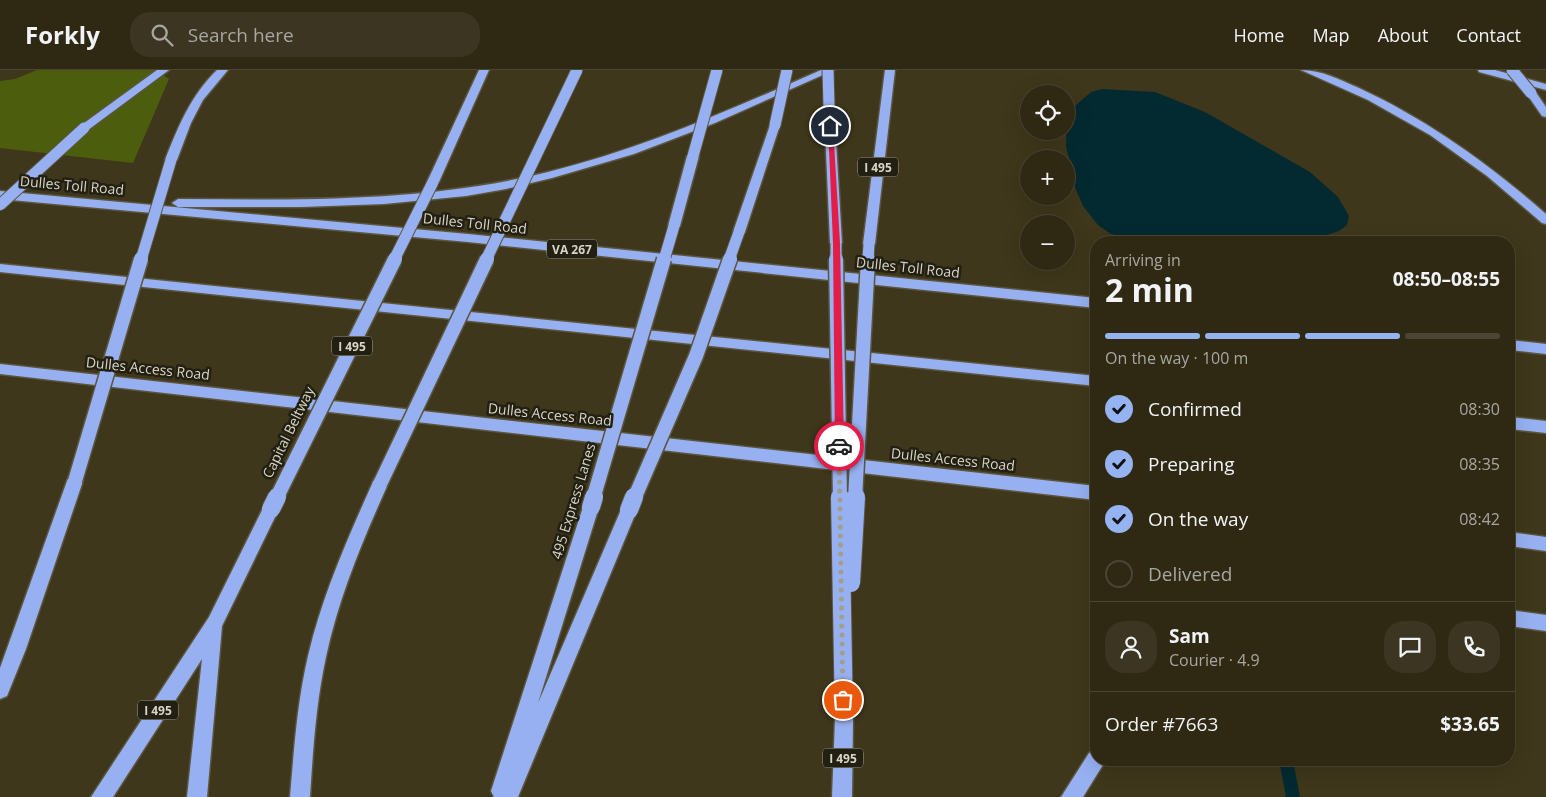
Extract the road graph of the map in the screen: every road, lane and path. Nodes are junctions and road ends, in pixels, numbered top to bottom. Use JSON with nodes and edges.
{"nodes":[{"id":1,"x":164,"y":70,"type":"edge"},
{"id":2,"x":223,"y":70,"type":"edge"},
{"id":3,"x":484,"y":70,"type":"edge"},
{"id":4,"x":577,"y":70,"type":"edge"},
{"id":5,"x":716,"y":70,"type":"edge"},
{"id":6,"x":787,"y":70,"type":"edge"},
{"id":7,"x":828,"y":70,"type":"edge"},
{"id":8,"x":890,"y":70,"type":"edge"},
{"id":9,"x":1306,"y":70,"type":"edge"},
{"id":10,"x":1483,"y":70,"type":"edge"},
{"id":11,"x":1512,"y":70,"type":"edge"},
{"id":12,"x":1546,"y":87,"type":"edge"},
{"id":13,"x":1546,"y":114,"type":"edge"},
{"id":14,"x":0,"y":195,"type":"edge"},
{"id":15,"x":47,"y":200,"type":"junction"},
{"id":16,"x":0,"y":205,"type":"edge"},
{"id":17,"x":1546,"y":220,"type":"edge"},
{"id":18,"x":0,"y":268,"type":"edge"},
{"id":19,"x":1090,"y":302,"type":"edge"},
{"id":20,"x":1515,"y":346,"type":"edge"},
{"id":21,"x":1546,"y":349,"type":"edge"},
{"id":22,"x":0,"y":369,"type":"edge"},
{"id":23,"x":1090,"y":380,"type":"edge"},
{"id":24,"x":1515,"y":424,"type":"edge"},
{"id":25,"x":1546,"y":427,"type":"edge"},
{"id":26,"x":1090,"y":492,"type":"edge"},
{"id":27,"x":1515,"y":540,"type":"edge"},
{"id":28,"x":1546,"y":544,"type":"edge"},
{"id":29,"x":1515,"y":619,"type":"edge"},
{"id":30,"x":1546,"y":623,"type":"edge"},
{"id":31,"x":215,"y":624,"type":"junction"},
{"id":32,"x":0,"y":690,"type":"edge"},
{"id":33,"x":844,"y":719,"type":"junction"},
{"id":34,"x":1092,"y":766,"type":"edge"},
{"id":35,"x":101,"y":797,"type":"edge"},
{"id":36,"x":197,"y":797,"type":"edge"},
{"id":37,"x":300,"y":797,"type":"edge"},
{"id":38,"x":499,"y":797,"type":"edge"},
{"id":39,"x":508,"y":797,"type":"edge"},
{"id":40,"x":842,"y":797,"type":"edge"},
{"id":41,"x":1071,"y":797,"type":"edge"}],
"edges":[{"from":1,"to":16,"type":"highway","bridge":true},
{"from":2,"to":32,"type":"highway","bridge":true},
{"from":3,"to":31,"type":"highway","name":"Capital Beltway","number":"I 495","bridge":true},
{"from":4,"to":37,"type":"highway","bridge":true},
{"from":5,"to":38,"type":"highway","name":"495 Express Lanes","bridge":true},
{"from":6,"to":39,"type":"highway","bridge":true},
{"from":7,"to":15,"type":"highway"},
{"from":7,"to":33,"type":"highway","bridge":true},
{"from":8,"to":33,"type":"highway","number":"I 495","bridge":true},
{"from":9,"to":17,"type":"highway"},
{"from":10,"to":12,"type":"highway"},
{"from":11,"to":13,"type":"highway","bridge":true},
{"from":14,"to":15,"type":"highway","name":"Dulles Toll Road","number":"VA 267"},
{"from":15,"to":19,"type":"highway","name":"Dulles Toll Road","number":"VA 267"},
{"from":18,"to":23,"type":"highway"},
{"from":20,"to":21,"type":"highway"},
{"from":22,"to":26,"type":"highway","name":"Dulles Access Road"},
{"from":24,"to":25,"type":"highway"},
{"from":27,"to":28,"type":"highway"},
{"from":29,"to":30,"type":"highway"},
{"from":31,"to":35,"type":"highway","name":"Capital Beltway","number":"I 495"},
{"from":31,"to":36,"type":"highway"},
{"from":33,"to":40,"type":"highway","number":"I 495"},
{"from":34,"to":41,"type":"highway"}]}
